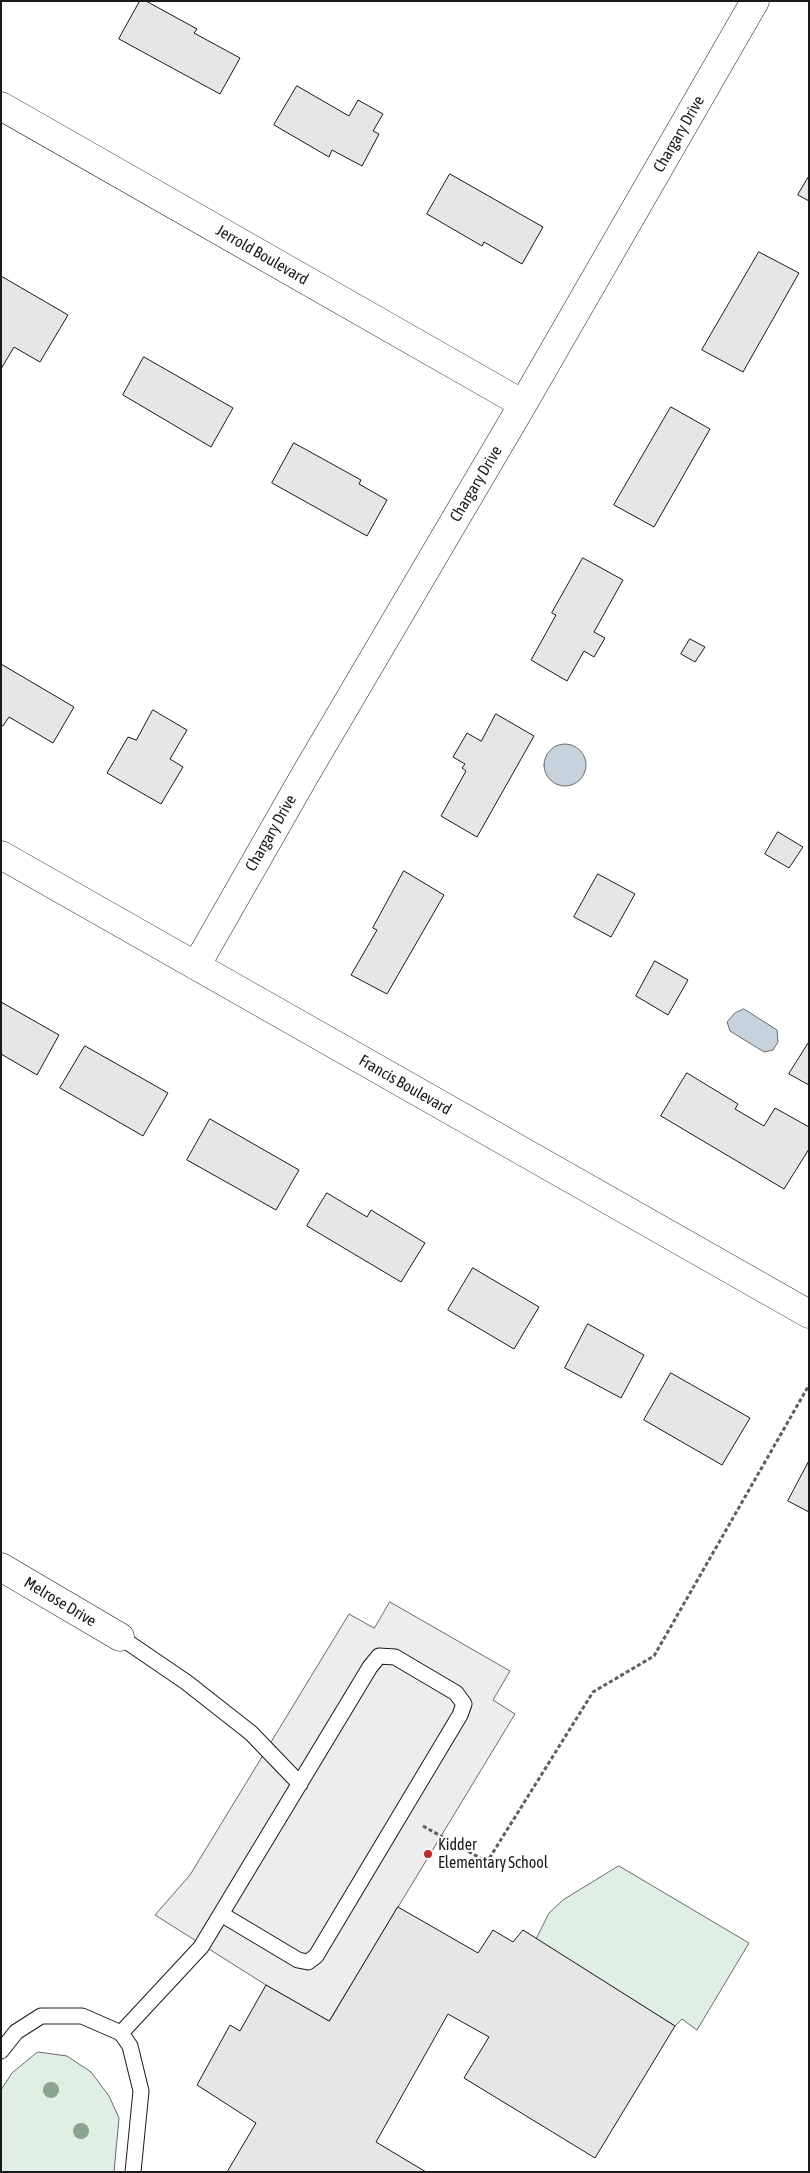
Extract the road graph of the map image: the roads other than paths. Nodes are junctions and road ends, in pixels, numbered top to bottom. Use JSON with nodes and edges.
{"nodes":[{"id":1,"x":755,"y":1,"type":"edge"},
{"id":2,"x":1,"y":106,"type":"edge"},
{"id":3,"x":523,"y":404,"type":"junction"},
{"id":4,"x":1,"y":855,"type":"edge"},
{"id":5,"x":196,"y":966,"type":"junction"},
{"id":6,"x":809,"y":1314,"type":"edge"},
{"id":7,"x":1,"y":1567,"type":"edge"},
{"id":8,"x":120,"y":1637,"type":"joint"},
{"id":9,"x":300,"y":1784,"type":"junction"},
{"id":10,"x":221,"y":1914,"type":"junction"},
{"id":11,"x":121,"y":2033,"type":"junction"},
{"id":12,"x":1,"y":2051,"type":"edge"},
{"id":13,"x":133,"y":2172,"type":"edge"}],
"edges":[{"from":1,"to":3,"type":"street","name":"Chargary Drive"},
{"from":2,"to":3,"type":"street","name":"Jerrold Boulevard"},
{"from":3,"to":5,"type":"street","name":"Chargary Drive"},
{"from":4,"to":5,"type":"street","name":"Francis Boulevard"},
{"from":5,"to":6,"type":"street","name":"Francis Boulevard"},
{"from":7,"to":8,"type":"street","name":"Melrose Drive"},
{"from":8,"to":9,"type":"lane"},
{"from":9,"to":10,"type":"lane"},
{"from":9,"to":10,"type":"lane"},
{"from":10,"to":11,"type":"lane"},
{"from":11,"to":12,"type":"lane"},
{"from":11,"to":13,"type":"lane"}]}
